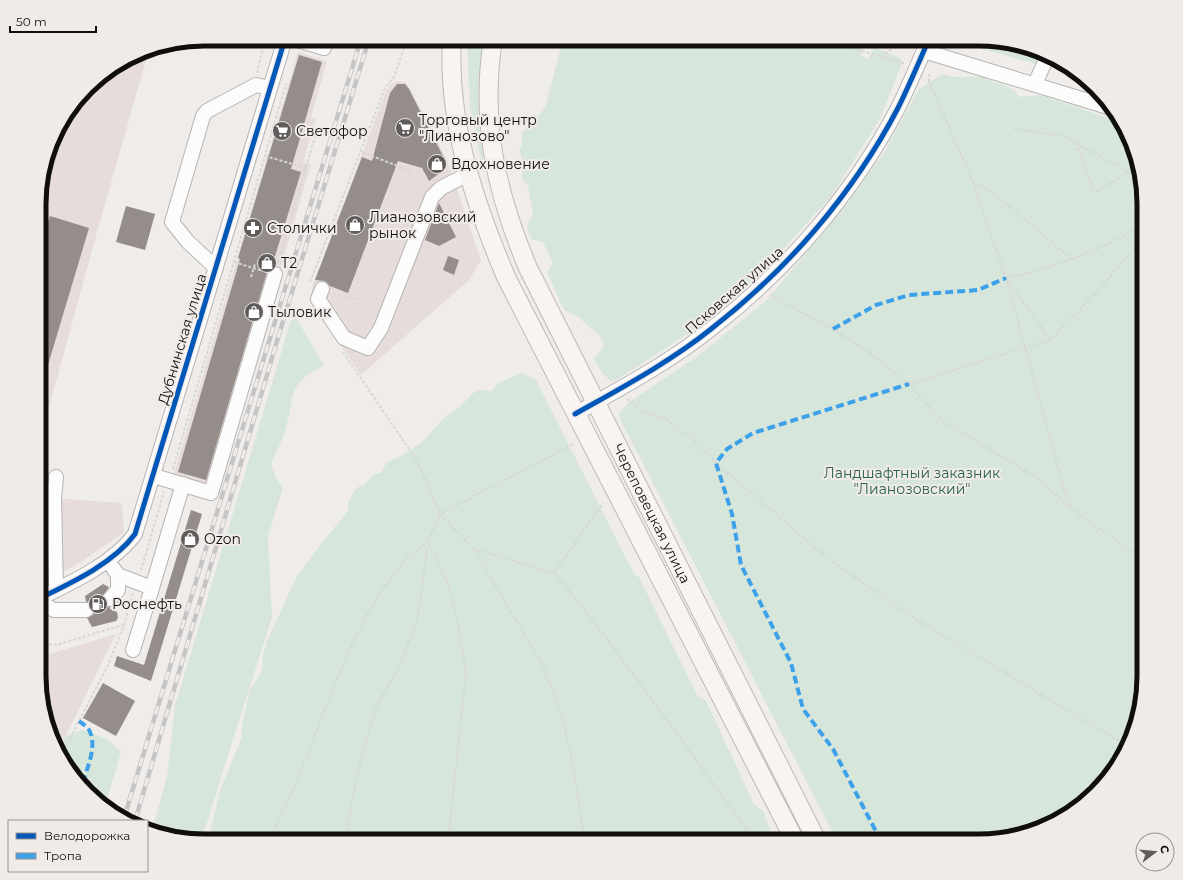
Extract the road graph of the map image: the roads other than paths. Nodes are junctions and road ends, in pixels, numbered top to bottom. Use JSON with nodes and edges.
{"nodes":[{"id":1,"x":283,"y":46,"type":"edge"},
{"id":2,"x":317,"y":46,"type":"edge"},
{"id":3,"x":452,"y":46,"type":"edge"},
{"id":4,"x":492,"y":46,"type":"edge"},
{"id":5,"x":926,"y":46,"type":"edge"},
{"id":6,"x":929,"y":46,"type":"edge"},
{"id":7,"x":324,"y":48,"type":"dead end"},
{"id":8,"x":1046,"y":60,"type":"edge"},
{"id":9,"x":1035,"y":84,"type":"junction"},
{"id":10,"x":270,"y":88,"type":"junction"},
{"id":11,"x":1102,"y":105,"type":"edge"},
{"id":12,"x":468,"y":174,"type":"junction"},
{"id":13,"x":216,"y":268,"type":"junction"},
{"id":14,"x":275,"y":274,"type":"road end"},
{"id":15,"x":322,"y":289,"type":"road end"},
{"id":16,"x":596,"y":402,"type":"junction"},
{"id":17,"x":575,"y":414,"type":"junction"},
{"id":18,"x":154,"y":476,"type":"junction"},
{"id":19,"x":56,"y":477,"type":"dead end"},
{"id":20,"x":183,"y":484,"type":"junction"},
{"id":21,"x":107,"y":560,"type":"junction"},
{"id":22,"x":118,"y":575,"type":"junction"},
{"id":23,"x":152,"y":588,"type":"junction"},
{"id":24,"x":56,"y":590,"type":"junction"},
{"id":25,"x":46,"y":595,"type":"edge"},
{"id":26,"x":110,"y":599,"type":"tunnel mouth"},
{"id":27,"x":46,"y":605,"type":"edge"},
{"id":28,"x":86,"y":610,"type":"tunnel mouth"},
{"id":29,"x":133,"y":650,"type":"dead end"},
{"id":30,"x":791,"y":834,"type":"edge"},
{"id":31,"x":814,"y":834,"type":"edge"}],
"edges":[{"from":1,"to":10,"type":"street","name":"Дубнинская улица"},
{"from":2,"to":7,"type":"street"},
{"from":3,"to":12,"type":"main road","name":"Череповецкая улица"},
{"from":4,"to":16,"type":"main road","name":"Череповецкая улица"},
{"from":5,"to":16,"type":"street","name":"Псковская улица"},
{"from":6,"to":9,"type":"street"},
{"from":8,"to":9,"type":"street"},
{"from":9,"to":11,"type":"street"},
{"from":10,"to":13,"type":"street","name":"Дубнинская улица"},
{"from":10,"to":13,"type":"street"},
{"from":12,"to":15,"type":"street"},
{"from":12,"to":17,"type":"main road","name":"Череповецкая улица"},
{"from":13,"to":18,"type":"street","name":"Дубнинская улица"},
{"from":14,"to":20,"type":"street"},
{"from":16,"to":17,"type":"street","name":"Псковская улица"},
{"from":16,"to":31,"type":"main road","name":"Череповецкая улица"},
{"from":17,"to":30,"type":"main road","name":"Череповецкая улица"},
{"from":18,"to":20,"type":"street"},
{"from":18,"to":21,"type":"street","name":"Дубнинская улица"},
{"from":19,"to":24,"type":"street"},
{"from":20,"to":23,"type":"street"},
{"from":21,"to":22,"type":"street"},
{"from":21,"to":24,"type":"street","name":"Дубнинская улица"},
{"from":22,"to":23,"type":"street"},
{"from":22,"to":26,"type":"street"},
{"from":23,"to":29,"type":"street"},
{"from":24,"to":25,"type":"street","name":"Дубнинская улица"},
{"from":27,"to":28,"type":"street"}]}
